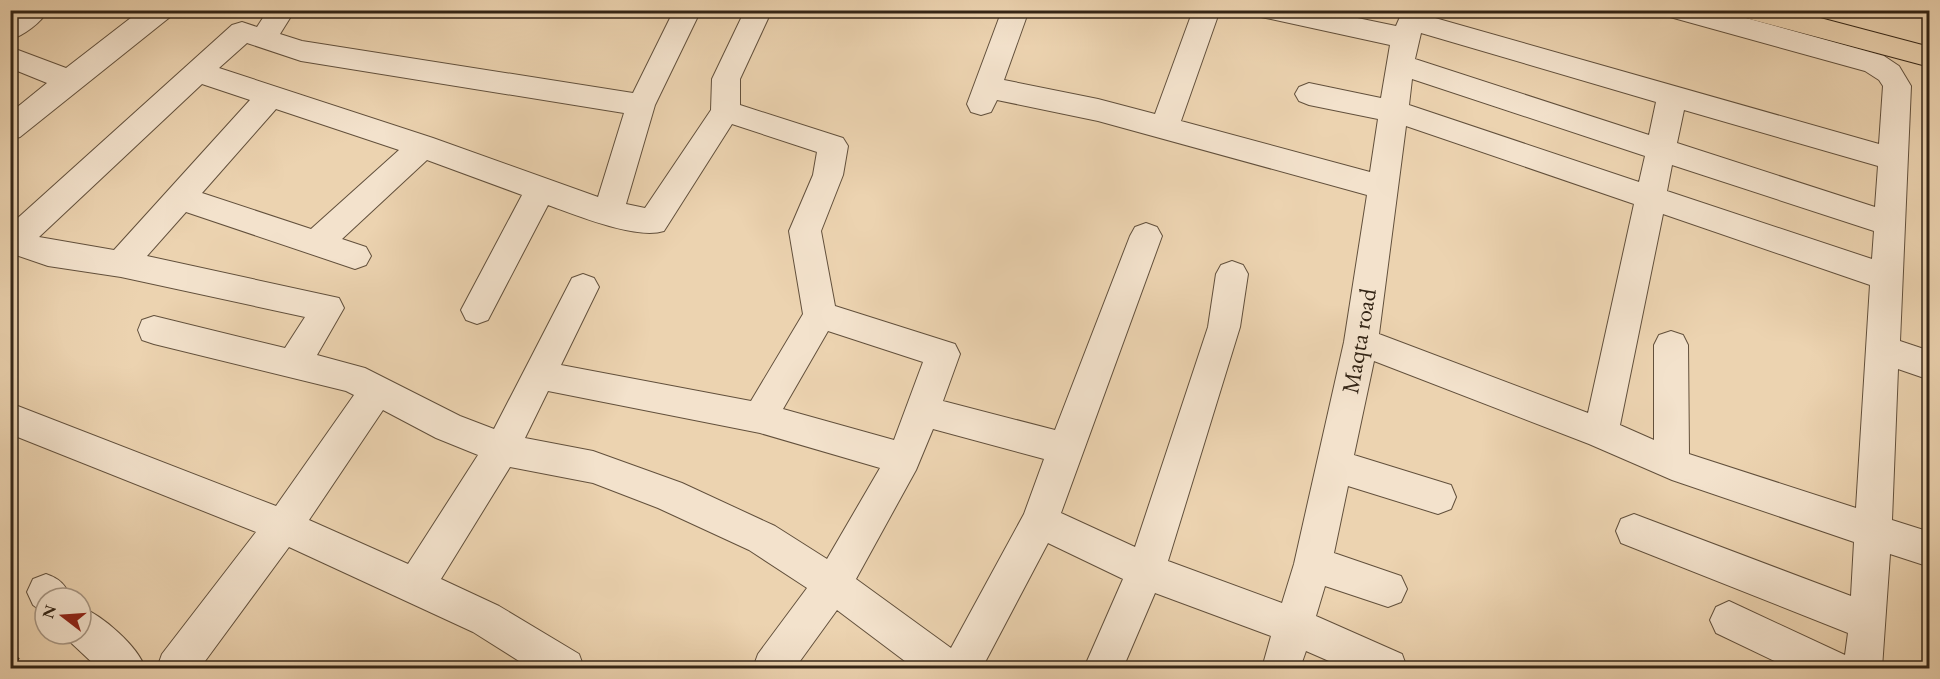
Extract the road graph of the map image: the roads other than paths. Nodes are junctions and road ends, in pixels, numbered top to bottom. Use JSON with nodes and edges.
{"nodes":[{"id":1,"x":35,"y":10,"type":"edge"},
{"id":2,"x":160,"y":10,"type":"edge"},
{"id":3,"x":282,"y":10,"type":"edge"},
{"id":4,"x":688,"y":10,"type":"edge"},
{"id":5,"x":759,"y":10,"type":"edge"},
{"id":6,"x":1016,"y":10,"type":"edge"},
{"id":7,"x":1208,"y":10,"type":"edge"},
{"id":8,"x":1271,"y":10,"type":"edge"},
{"id":9,"x":1680,"y":10,"type":"edge"},
{"id":10,"x":1752,"y":10,"type":"edge"},
{"id":11,"x":1832,"y":10,"type":"edge"},
{"id":12,"x":10,"y":30,"type":"edge"},
{"id":13,"x":1408,"y":34,"type":"edge"},
{"id":14,"x":1929,"y":36,"type":"edge"},
{"id":15,"x":264,"y":38,"type":"junction"},
{"id":16,"x":10,"y":57,"type":"edge"},
{"id":17,"x":1929,"y":57,"type":"edge"},
{"id":18,"x":198,"y":71,"type":"junction"},
{"id":19,"x":69,"y":81,"type":"junction"},
{"id":20,"x":1309,"y":94,"type":"dead end"},
{"id":21,"x":1672,"y":96,"type":"junction"},
{"id":22,"x":269,"y":98,"type":"junction"},
{"id":23,"x":641,"y":105,"type":"junction"},
{"id":24,"x":725,"y":111,"type":"junction"},
{"id":25,"x":1394,"y":111,"type":"junction"},
{"id":26,"x":1164,"y":128,"type":"junction"},
{"id":27,"x":10,"y":129,"type":"edge"},
{"id":28,"x":423,"y":146,"type":"junction"},
{"id":29,"x":1661,"y":150,"type":"junction"},
{"id":30,"x":1893,"y":159,"type":"junction"},
{"id":31,"x":1381,"y":187,"type":"junction"},
{"id":32,"x":540,"y":191,"type":"junction"},
{"id":33,"x":1651,"y":197,"type":"junction"},
{"id":34,"x":179,"y":198,"type":"junction"},
{"id":35,"x":608,"y":213,"type":"junction"},
{"id":36,"x":1889,"y":224,"type":"junction"},
{"id":37,"x":1146,"y":236,"type":"dead end"},
{"id":38,"x":12,"y":240,"type":"edge"},
{"id":39,"x":318,"y":242,"type":"junction"},
{"id":40,"x":355,"y":256,"type":"dead end"},
{"id":41,"x":121,"y":264,"type":"junction"},
{"id":42,"x":1232,"y":274,"type":"dead end"},
{"id":43,"x":1886,"y":277,"type":"junction"},
{"id":44,"x":583,"y":287,"type":"dead end"},
{"id":45,"x":477,"y":310,"type":"dead end"},
{"id":46,"x":820,"y":315,"type":"junction"},
{"id":47,"x":154,"y":330,"type":"dead end"},
{"id":48,"x":1361,"y":342,"type":"junction"},
{"id":49,"x":1671,"y":345,"type":"dead end"},
{"id":50,"x":1882,"y":349,"type":"junction"},
{"id":51,"x":293,"y":364,"type":"junction"},
{"id":52,"x":1929,"y":366,"type":"edge"},
{"id":53,"x":539,"y":375,"type":"junction"},
{"id":54,"x":377,"y":390,"type":"junction"},
{"id":55,"x":922,"y":411,"type":"junction"},
{"id":56,"x":10,"y":418,"type":"edge"},
{"id":57,"x":760,"y":418,"type":"junction"},
{"id":58,"x":1601,"y":433,"type":"junction"},
{"id":59,"x":1065,"y":449,"type":"junction"},
{"id":60,"x":502,"y":450,"type":"junction"},
{"id":61,"x":904,"y":459,"type":"junction"},
{"id":62,"x":1672,"y":464,"type":"junction"},
{"id":63,"x":1335,"y":465,"type":"junction"},
{"id":64,"x":1438,"y":497,"type":"dead end"},
{"id":65,"x":1041,"y":521,"type":"junction"},
{"id":66,"x":284,"y":525,"type":"junction"},
{"id":67,"x":1634,"y":531,"type":"dead end"},
{"id":68,"x":1872,"y":532,"type":"junction"},
{"id":69,"x":1929,"y":550,"type":"edge"},
{"id":70,"x":1313,"y":564,"type":"junction"},
{"id":71,"x":1146,"y":571,"type":"junction"},
{"id":72,"x":833,"y":584,"type":"junction"},
{"id":73,"x":415,"y":586,"type":"junction"},
{"id":74,"x":1388,"y":589,"type":"dead end"},
{"id":75,"x":1729,"y":620,"type":"dead end"},
{"id":76,"x":1868,"y":622,"type":"junction"},
{"id":77,"x":1294,"y":626,"type":"junction"},
{"id":78,"x":93,"y":637,"type":"edge"},
{"id":79,"x":126,"y":669,"type":"edge"},
{"id":80,"x":176,"y":669,"type":"edge"},
{"id":81,"x":565,"y":669,"type":"edge"},
{"id":82,"x":772,"y":669,"type":"edge"},
{"id":83,"x":945,"y":669,"type":"edge"},
{"id":84,"x":961,"y":669,"type":"edge"},
{"id":85,"x":1103,"y":669,"type":"edge"},
{"id":86,"x":1281,"y":669,"type":"edge"},
{"id":87,"x":1388,"y":669,"type":"edge"},
{"id":88,"x":1831,"y":669,"type":"edge"},
{"id":89,"x":1863,"y":669,"type":"edge"}],
"edges":[{"from":1,"to":12,"type":"street"},
{"from":2,"to":19,"type":"street"},
{"from":3,"to":15,"type":"street"},
{"from":4,"to":23,"type":"street"},
{"from":5,"to":24,"type":"street"},
{"from":6,"to":26,"type":"street"},
{"from":7,"to":26,"type":"street"},
{"from":8,"to":13,"type":"street"},
{"from":9,"to":30,"type":"street"},
{"from":10,"to":17,"type":"main road"},
{"from":11,"to":14,"type":"main road"},
{"from":13,"to":21,"type":"street"},
{"from":13,"to":25,"type":"street","name":"Maqta road"},
{"from":13,"to":29,"type":"street"},
{"from":15,"to":18,"type":"street"},
{"from":15,"to":23,"type":"street"},
{"from":16,"to":19,"type":"street"},
{"from":18,"to":22,"type":"street"},
{"from":18,"to":38,"type":"street"},
{"from":19,"to":27,"type":"street"},
{"from":20,"to":25,"type":"street"},
{"from":21,"to":29,"type":"street"},
{"from":21,"to":30,"type":"street"},
{"from":22,"to":28,"type":"street"},
{"from":22,"to":34,"type":"street"},
{"from":23,"to":35,"type":"street"},
{"from":24,"to":35,"type":"street"},
{"from":24,"to":46,"type":"street"},
{"from":25,"to":31,"type":"street","name":"Maqta road"},
{"from":25,"to":33,"type":"street"},
{"from":26,"to":31,"type":"street"},
{"from":28,"to":32,"type":"street"},
{"from":28,"to":39,"type":"street"},
{"from":29,"to":33,"type":"street"},
{"from":29,"to":36,"type":"street"},
{"from":30,"to":36,"type":"street"},
{"from":31,"to":48,"type":"street","name":"Maqta road"},
{"from":32,"to":35,"type":"street"},
{"from":32,"to":45,"type":"street"},
{"from":33,"to":43,"type":"street"},
{"from":33,"to":58,"type":"street"},
{"from":34,"to":39,"type":"street"},
{"from":34,"to":41,"type":"street"},
{"from":36,"to":43,"type":"street"},
{"from":37,"to":59,"type":"street"},
{"from":38,"to":41,"type":"street"},
{"from":39,"to":40,"type":"street"},
{"from":41,"to":51,"type":"street"},
{"from":42,"to":71,"type":"street"},
{"from":43,"to":50,"type":"street"},
{"from":44,"to":53,"type":"street"},
{"from":46,"to":55,"type":"street"},
{"from":46,"to":57,"type":"street"},
{"from":47,"to":51,"type":"street"},
{"from":48,"to":58,"type":"street"},
{"from":48,"to":63,"type":"street","name":"Maqta road"},
{"from":49,"to":62,"type":"street"},
{"from":50,"to":52,"type":"street"},
{"from":50,"to":68,"type":"street"},
{"from":51,"to":54,"type":"street"},
{"from":53,"to":57,"type":"street"},
{"from":53,"to":60,"type":"street"},
{"from":54,"to":60,"type":"street"},
{"from":54,"to":66,"type":"street"},
{"from":55,"to":59,"type":"street"},
{"from":55,"to":61,"type":"street"},
{"from":56,"to":66,"type":"street"},
{"from":57,"to":61,"type":"street"},
{"from":58,"to":62,"type":"street"},
{"from":59,"to":65,"type":"street"},
{"from":60,"to":72,"type":"street"},
{"from":60,"to":73,"type":"street"},
{"from":61,"to":72,"type":"street"},
{"from":62,"to":68,"type":"street"},
{"from":63,"to":64,"type":"street"},
{"from":63,"to":70,"type":"street","name":"Maqta road"},
{"from":65,"to":71,"type":"street"},
{"from":65,"to":84,"type":"street"},
{"from":66,"to":73,"type":"street"},
{"from":66,"to":80,"type":"street"},
{"from":67,"to":76,"type":"street"},
{"from":68,"to":69,"type":"street"},
{"from":68,"to":76,"type":"street"},
{"from":70,"to":74,"type":"street"},
{"from":70,"to":77,"type":"street","name":"Maqta road"},
{"from":71,"to":77,"type":"street"},
{"from":71,"to":85,"type":"street"},
{"from":72,"to":82,"type":"street"},
{"from":72,"to":83,"type":"street"},
{"from":73,"to":81,"type":"street"},
{"from":75,"to":88,"type":"street"},
{"from":76,"to":89,"type":"street"},
{"from":77,"to":86,"type":"street","name":"Maqta road"},
{"from":77,"to":87,"type":"street"},
{"from":78,"to":79,"type":"street"}]}
